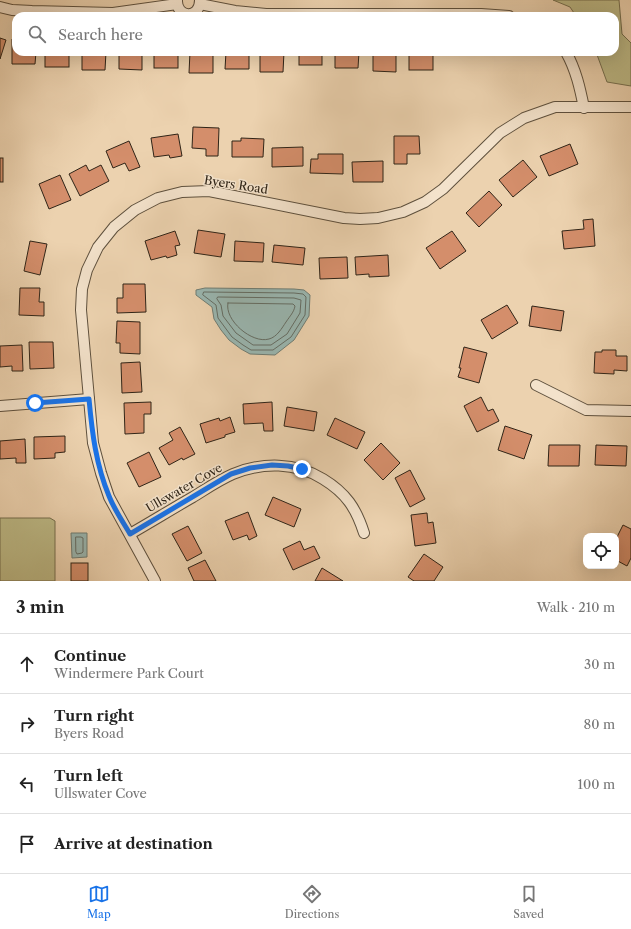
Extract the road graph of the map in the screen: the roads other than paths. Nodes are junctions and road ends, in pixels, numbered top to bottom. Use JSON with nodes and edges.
{"nodes":[{"id":1,"x":177,"y":2,"type":"edge"},
{"id":2,"x":200,"y":2,"type":"edge"},
{"id":3,"x":0,"y":7,"type":"edge"},
{"id":4,"x":72,"y":12,"type":"edge"},
{"id":5,"x":119,"y":12,"type":"edge"},
{"id":6,"x":181,"y":12,"type":"edge"},
{"id":7,"x":196,"y":12,"type":"edge"},
{"id":8,"x":245,"y":12,"type":"edge"},
{"id":9,"x":568,"y":56,"type":"edge"},
{"id":10,"x":631,"y":107,"type":"edge"},
{"id":11,"x":584,"y":108,"type":"junction"},
{"id":12,"x":536,"y":385,"type":"dead end"},
{"id":13,"x":89,"y":399,"type":"junction"},
{"id":14,"x":0,"y":406,"type":"edge"},
{"id":15,"x":631,"y":410,"type":"edge"},
{"id":16,"x":364,"y":533,"type":"dead end"},
{"id":17,"x":130,"y":534,"type":"junction"},
{"id":18,"x":155,"y":581,"type":"edge"}],
"edges":[{"from":1,"to":5,"type":"street"},
{"from":1,"to":6,"type":"street"},
{"from":2,"to":7,"type":"street"},
{"from":2,"to":8,"type":"street"},
{"from":3,"to":4,"type":"street"},
{"from":9,"to":11,"type":"street"},
{"from":10,"to":11,"type":"street","name":"Byers Road"},
{"from":11,"to":13,"type":"street","name":"Byers Road"},
{"from":12,"to":15,"type":"street"},
{"from":13,"to":14,"type":"street"},
{"from":13,"to":17,"type":"street","name":"Byers Road"},
{"from":16,"to":17,"type":"street","name":"Ullswater Cove"},
{"from":17,"to":18,"type":"street","name":"Byers Road"}]}
